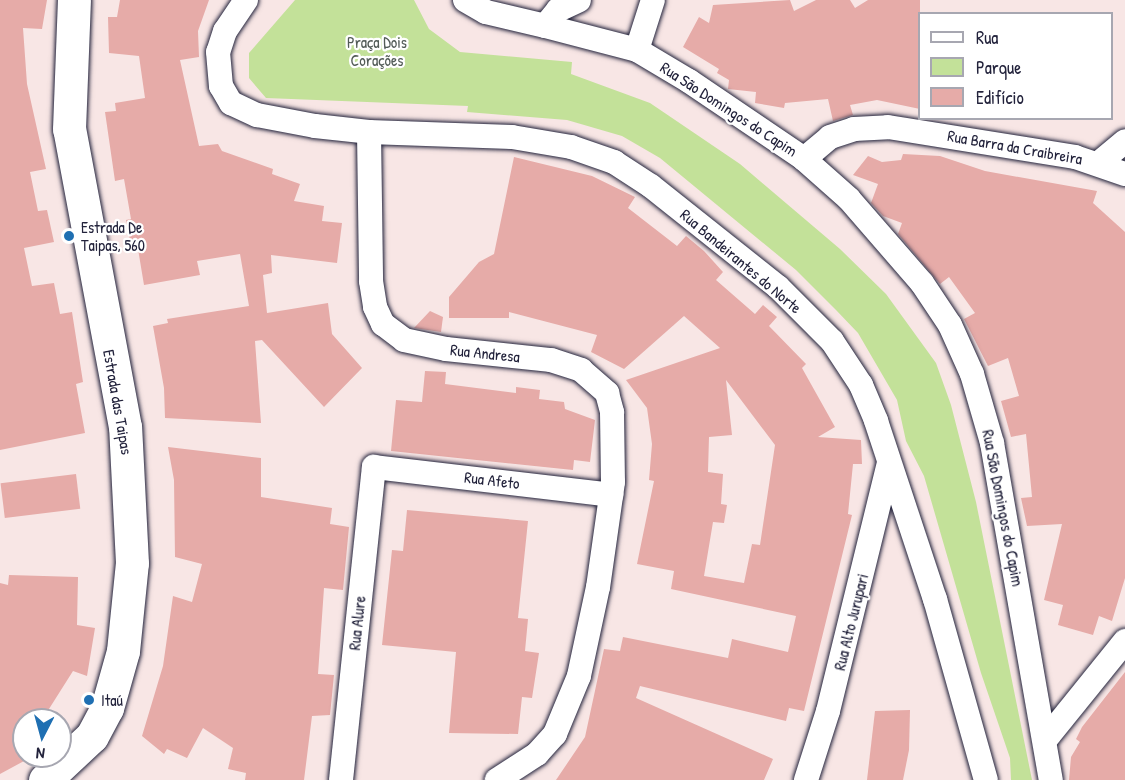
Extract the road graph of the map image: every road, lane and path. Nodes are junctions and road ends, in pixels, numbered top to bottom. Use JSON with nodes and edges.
{"nodes":[{"id":1,"x":74,"y":0,"type":"edge"},
{"id":2,"x":246,"y":0,"type":"edge"},
{"id":3,"x":465,"y":0,"type":"edge"},
{"id":4,"x":579,"y":0,"type":"edge"},
{"id":5,"x":653,"y":0,"type":"edge"},
{"id":6,"x":545,"y":26,"type":"junction"},
{"id":7,"x":637,"y":51,"type":"junction"},
{"id":8,"x":369,"y":132,"type":"junction"},
{"id":9,"x":1125,"y":141,"type":"edge"},
{"id":10,"x":804,"y":159,"type":"junction"},
{"id":11,"x":1099,"y":163,"type":"junction"},
{"id":12,"x":1125,"y":174,"type":"edge"},
{"id":13,"x":889,"y":463,"type":"junction"},
{"id":14,"x":374,"y":467,"type":"joint"},
{"id":15,"x":611,"y":495,"type":"junction"},
{"id":16,"x":1125,"y":641,"type":"edge"},
{"id":17,"x":1046,"y":740,"type":"junction"},
{"id":18,"x":45,"y":780,"type":"edge"},
{"id":19,"x":341,"y":780,"type":"edge"},
{"id":20,"x":497,"y":780,"type":"edge"},
{"id":21,"x":806,"y":780,"type":"edge"},
{"id":22,"x":986,"y":780,"type":"edge"},
{"id":23,"x":1051,"y":780,"type":"edge"}],
"edges":[{"from":1,"to":18,"type":"main road","name":"Estrada das Taipas"},
{"from":2,"to":8,"type":"street"},
{"from":3,"to":6,"type":"street"},
{"from":4,"to":6,"type":"street"},
{"from":5,"to":7,"type":"street"},
{"from":6,"to":7,"type":"street","name":"Rua São Domingos do Capim"},
{"from":7,"to":10,"type":"street","name":"Rua São Domingos do Capim"},
{"from":8,"to":13,"type":"street","name":"Rua Bandeirantes do Norte"},
{"from":8,"to":15,"type":"street","name":"Rua Andresa"},
{"from":9,"to":11,"type":"street"},
{"from":10,"to":11,"type":"street","name":"Rua Barra da Craibreira"},
{"from":10,"to":17,"type":"street","name":"Rua São Domingos do Capim"},
{"from":11,"to":12,"type":"street","name":"Rua Barra da Craibreira"},
{"from":13,"to":21,"type":"street","name":"Rua Alto Jurupari"},
{"from":13,"to":22,"type":"street","name":"Rua Bandeirantes do Norte"},
{"from":14,"to":15,"type":"street","name":"Rua Afeto"},
{"from":14,"to":19,"type":"street","name":"Rua Alure"},
{"from":15,"to":20,"type":"street","name":"Rua Andresa"},
{"from":16,"to":17,"type":"street"},
{"from":17,"to":23,"type":"street","name":"Rua São Domingos do Capim"}]}
